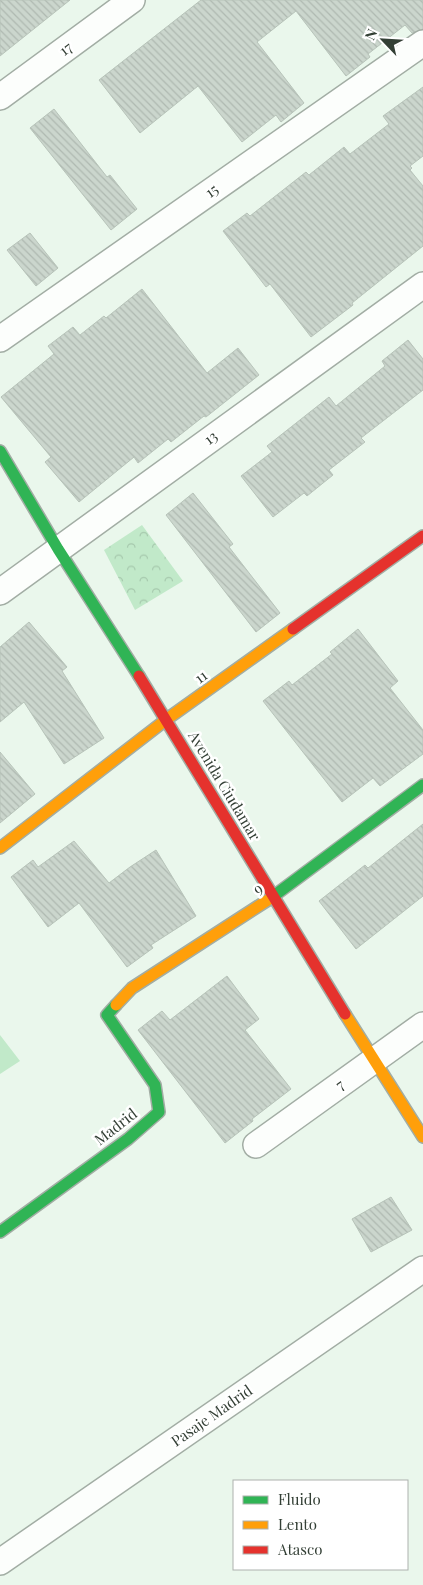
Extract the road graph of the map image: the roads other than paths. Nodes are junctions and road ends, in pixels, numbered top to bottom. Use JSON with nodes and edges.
{"nodes":[{"id":1,"x":132,"y":0,"type":"edge"},
{"id":2,"x":423,"y":43,"type":"edge"},
{"id":3,"x":0,"y":98,"type":"edge"},
{"id":4,"x":423,"y":284,"type":"edge"},
{"id":5,"x":0,"y":339,"type":"edge"},
{"id":6,"x":0,"y":451,"type":"edge"},
{"id":7,"x":423,"y":536,"type":"edge"},
{"id":8,"x":58,"y":549,"type":"junction"},
{"id":9,"x":0,"y":592,"type":"edge"},
{"id":10,"x":167,"y":719,"type":"junction"},
{"id":11,"x":423,"y":785,"type":"edge"},
{"id":12,"x":0,"y":848,"type":"edge"},
{"id":13,"x":273,"y":897,"type":"junction"},
{"id":14,"x":107,"y":1015,"type":"joint"},
{"id":15,"x":423,"y":1025,"type":"edge"},
{"id":16,"x":374,"y":1061,"type":"junction"},
{"id":17,"x":423,"y":1137,"type":"edge"},
{"id":18,"x":256,"y":1145,"type":"dead end"},
{"id":19,"x":0,"y":1232,"type":"edge"},
{"id":20,"x":423,"y":1269,"type":"edge"},
{"id":21,"x":0,"y":1562,"type":"edge"}],
"edges":[{"from":1,"to":3,"type":"street","name":"17"},
{"from":2,"to":5,"type":"street","name":"15"},
{"from":4,"to":8,"type":"street","name":"13"},
{"from":6,"to":8,"type":"street","name":"Avenida Ciudamar"},
{"from":7,"to":10,"type":"street","name":"11"},
{"from":8,"to":9,"type":"street","name":"13"},
{"from":8,"to":10,"type":"street","name":"Avenida Ciudamar"},
{"from":10,"to":12,"type":"street","name":"11"},
{"from":10,"to":13,"type":"street","name":"Avenida Ciudamar"},
{"from":11,"to":13,"type":"street","name":"9"},
{"from":13,"to":14,"type":"street","name":"9"},
{"from":13,"to":16,"type":"street","name":"Avenida Ciudamar"},
{"from":14,"to":19,"type":"street","name":"Madrid"},
{"from":15,"to":16,"type":"street","name":"7"},
{"from":16,"to":17,"type":"street","name":"Avenida Ciudamar"},
{"from":16,"to":18,"type":"street","name":"7"},
{"from":20,"to":21,"type":"street","name":"Pasaje Madrid"}]}
